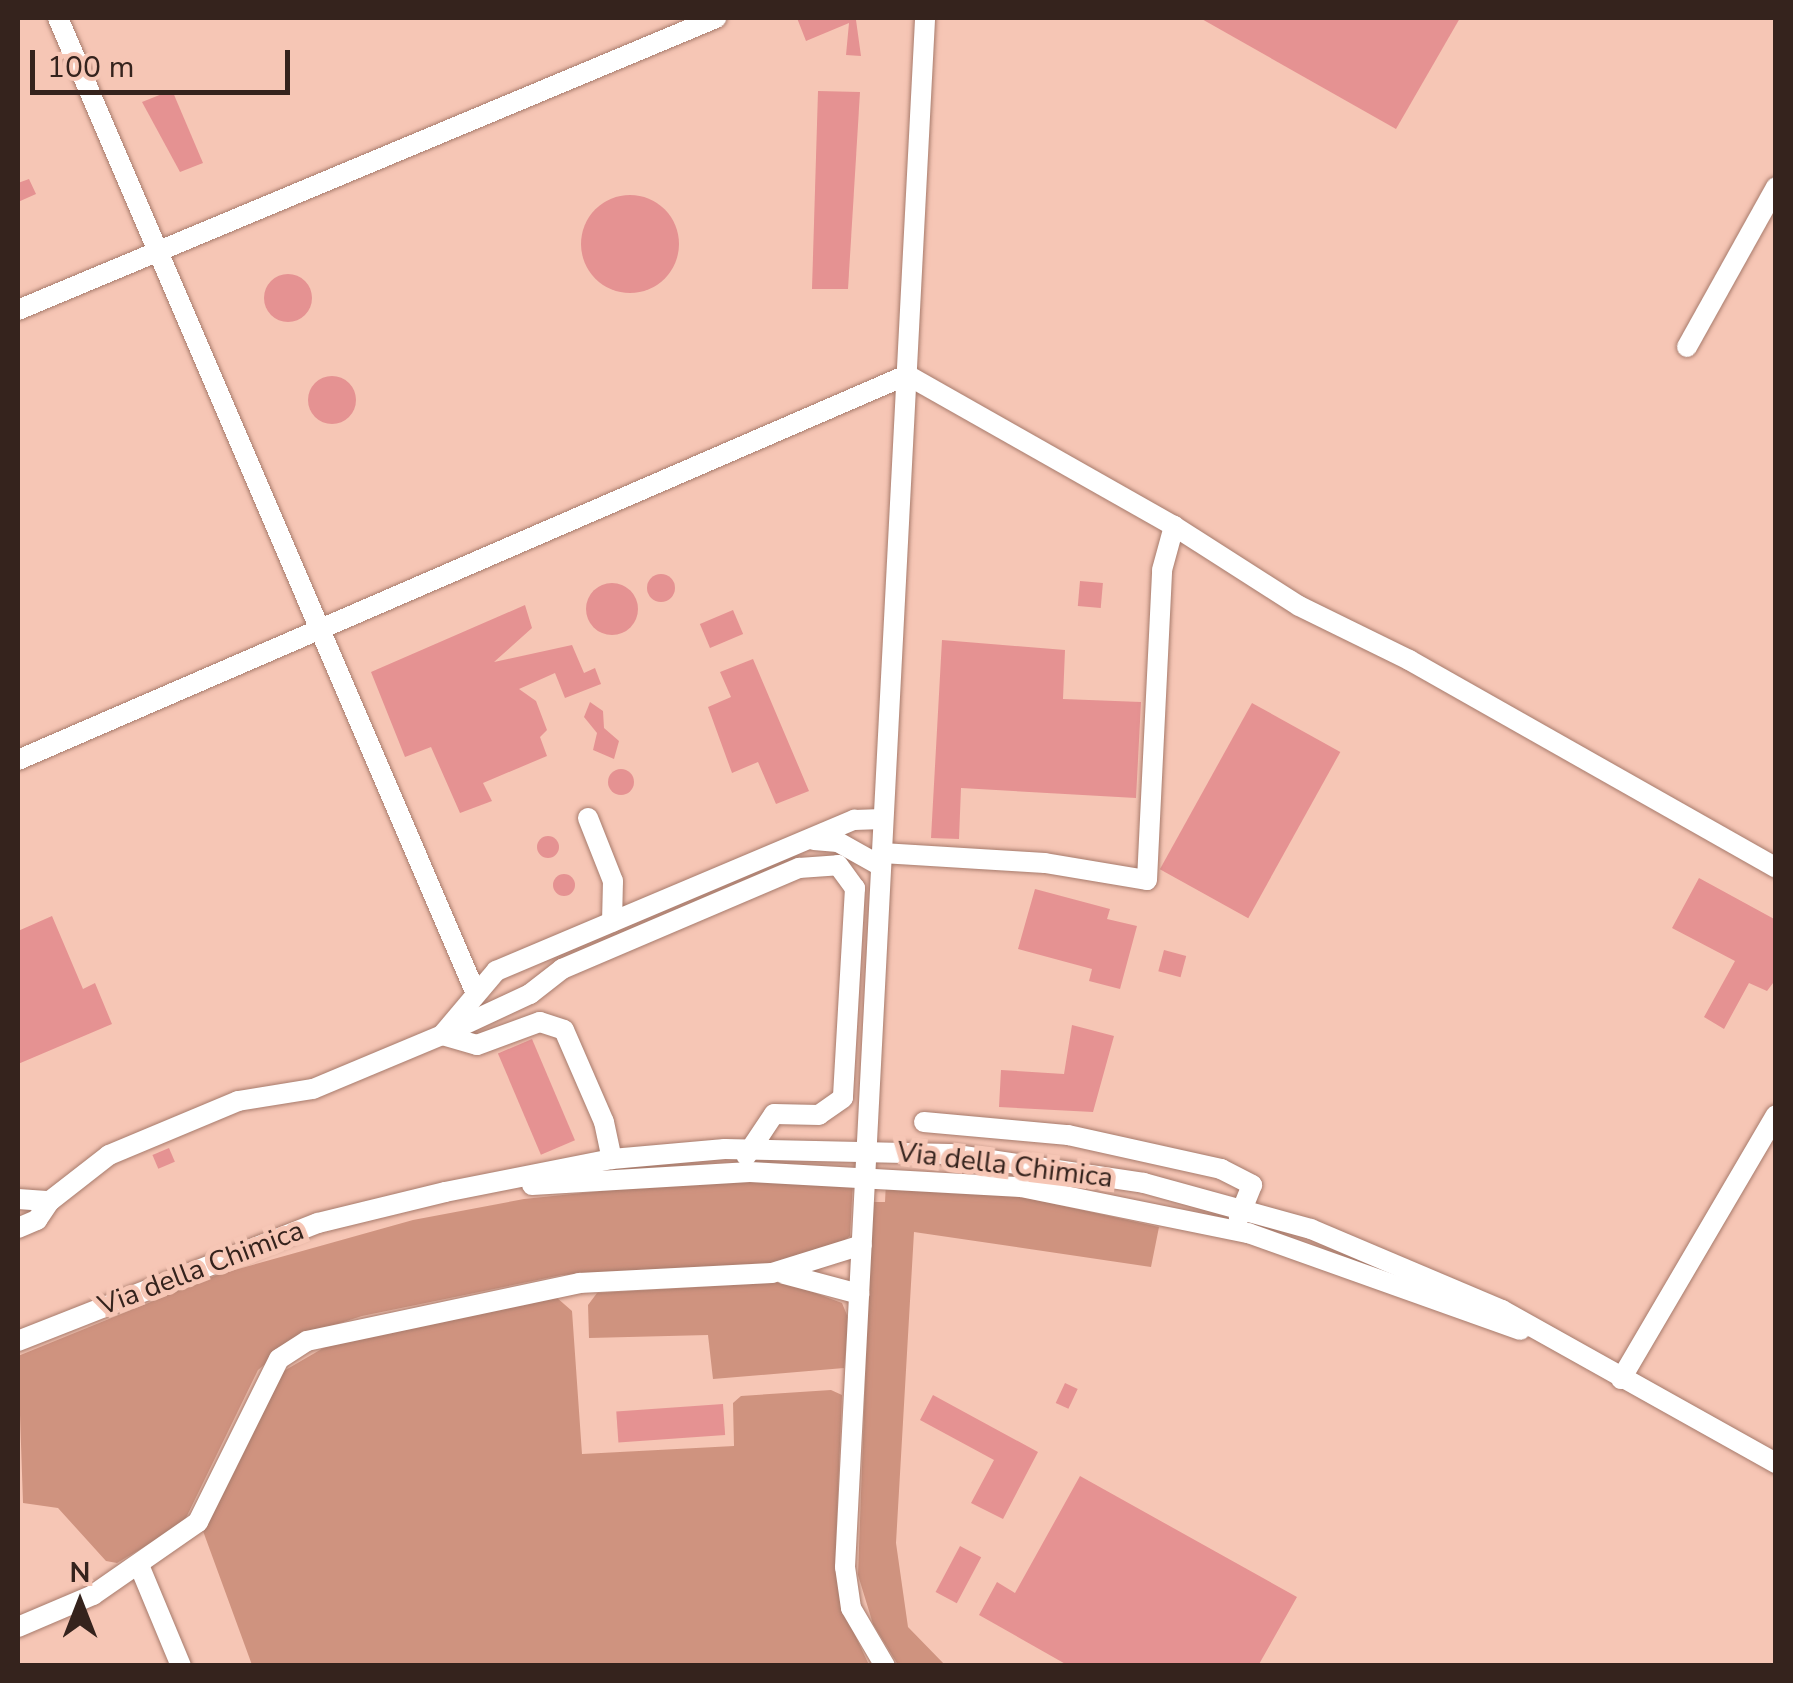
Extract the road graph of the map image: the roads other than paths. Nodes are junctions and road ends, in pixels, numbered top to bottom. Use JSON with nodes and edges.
{"nodes":[{"id":1,"x":58,"y":18,"type":"edge"},
{"id":2,"x":716,"y":18,"type":"edge"},
{"id":3,"x":925,"y":18,"type":"edge"},
{"id":4,"x":1776,"y":187,"type":"edge"},
{"id":5,"x":157,"y":251,"type":"junction"},
{"id":6,"x":18,"y":310,"type":"edge"},
{"id":7,"x":1687,"y":347,"type":"dead end"},
{"id":8,"x":907,"y":375,"type":"junction"},
{"id":9,"x":1174,"y":526,"type":"junction"},
{"id":10,"x":323,"y":631,"type":"junction"},
{"id":11,"x":18,"y":760,"type":"edge"},
{"id":12,"x":588,"y":818,"type":"dead end"},
{"id":13,"x":883,"y":819,"type":"junction"},
{"id":14,"x":802,"y":842,"type":"junction"},
{"id":15,"x":882,"y":859,"type":"junction"},
{"id":16,"x":1776,"y":868,"type":"edge"},
{"id":17,"x":612,"y":922,"type":"junction"},
{"id":18,"x":474,"y":989,"type":"junction"},
{"id":19,"x":442,"y":1035,"type":"junction"},
{"id":20,"x":1776,"y":1116,"type":"edge"},
{"id":21,"x":924,"y":1122,"type":"dead end"},
{"id":22,"x":752,"y":1149,"type":"junction"},
{"id":23,"x":866,"y":1150,"type":"junction"},
{"id":24,"x":612,"y":1159,"type":"junction"},
{"id":25,"x":866,"y":1175,"type":"junction"},
{"id":26,"x":966,"y":1180,"type":"junction"},
{"id":27,"x":534,"y":1184,"type":"junction"},
{"id":28,"x":446,"y":1192,"type":"junction"},
{"id":29,"x":18,"y":1199,"type":"edge"},
{"id":30,"x":50,"y":1201,"type":"junction"},
{"id":31,"x":1246,"y":1207,"type":"junction"},
{"id":32,"x":18,"y":1228,"type":"edge"},
{"id":33,"x":862,"y":1245,"type":"junction"},
{"id":34,"x":772,"y":1273,"type":"junction"},
{"id":35,"x":859,"y":1294,"type":"junction"},
{"id":36,"x":1538,"y":1334,"type":"junction"},
{"id":37,"x":18,"y":1341,"type":"edge"},
{"id":38,"x":1622,"y":1379,"type":"junction"},
{"id":39,"x":1776,"y":1462,"type":"edge"},
{"id":40,"x":139,"y":1565,"type":"junction"},
{"id":41,"x":18,"y":1627,"type":"edge"},
{"id":42,"x":180,"y":1666,"type":"edge"},
{"id":43,"x":886,"y":1666,"type":"edge"}],
"edges":[{"from":1,"to":5,"type":"lane"},
{"from":2,"to":5,"type":"lane"},
{"from":3,"to":8,"type":"lane"},
{"from":4,"to":7,"type":"lane"},
{"from":5,"to":6,"type":"lane"},
{"from":5,"to":10,"type":"lane"},
{"from":8,"to":9,"type":"lane"},
{"from":8,"to":10,"type":"lane"},
{"from":8,"to":13,"type":"lane"},
{"from":9,"to":15,"type":"lane"},
{"from":9,"to":16,"type":"lane"},
{"from":10,"to":11,"type":"lane"},
{"from":10,"to":18,"type":"lane"},
{"from":12,"to":17,"type":"lane"},
{"from":13,"to":14,"type":"lane"},
{"from":13,"to":15,"type":"lane"},
{"from":14,"to":15,"type":"lane"},
{"from":14,"to":17,"type":"lane"},
{"from":15,"to":23,"type":"lane"},
{"from":17,"to":18,"type":"lane"},
{"from":18,"to":19,"type":"lane"},
{"from":19,"to":22,"type":"lane"},
{"from":19,"to":24,"type":"lane"},
{"from":19,"to":30,"type":"lane"},
{"from":20,"to":38,"type":"lane"},
{"from":21,"to":31,"type":"lane"},
{"from":22,"to":23,"type":"lane","name":"Via della Chimica"},
{"from":22,"to":24,"type":"lane","name":"Via della Chimica"},
{"from":22,"to":27,"type":"lane"},
{"from":23,"to":25,"type":"lane"},
{"from":23,"to":31,"type":"lane","name":"Via della Chimica"},
{"from":24,"to":28,"type":"lane","name":"Via della Chimica"},
{"from":25,"to":26,"type":"lane","name":"Via della Chimica"},
{"from":25,"to":27,"type":"lane","name":"Via della Chimica"},
{"from":25,"to":33,"type":"lane"},
{"from":26,"to":31,"type":"lane"},
{"from":26,"to":36,"type":"lane","name":"Via della Chimica"},
{"from":27,"to":28,"type":"lane","name":"Via della Chimica"},
{"from":28,"to":37,"type":"lane","name":"Via della Chimica"},
{"from":29,"to":30,"type":"lane"},
{"from":30,"to":32,"type":"lane"},
{"from":31,"to":36,"type":"lane","name":"Via della Chimica"},
{"from":33,"to":34,"type":"lane"},
{"from":33,"to":35,"type":"lane"},
{"from":34,"to":35,"type":"lane"},
{"from":34,"to":40,"type":"lane"},
{"from":35,"to":43,"type":"lane"},
{"from":36,"to":38,"type":"lane","name":"Via della Chimica"},
{"from":38,"to":39,"type":"lane","name":"Via della Chimica"},
{"from":40,"to":41,"type":"lane"},
{"from":40,"to":42,"type":"lane"}]}
